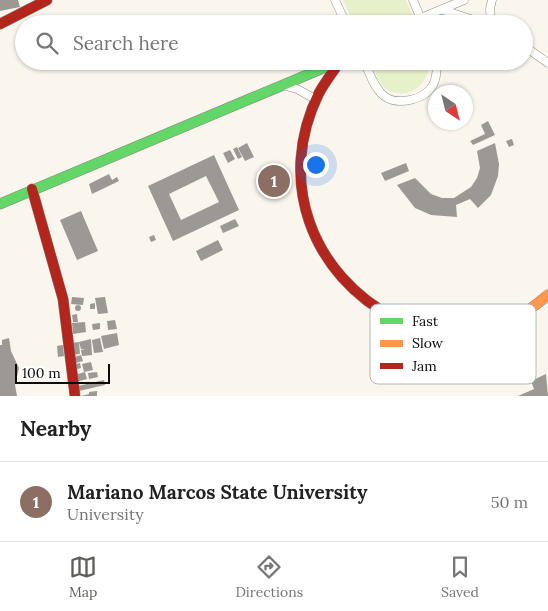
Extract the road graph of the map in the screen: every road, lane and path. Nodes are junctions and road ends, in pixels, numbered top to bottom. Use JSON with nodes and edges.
{"nodes":[{"id":1,"x":47,"y":0,"type":"edge"},
{"id":2,"x":335,"y":0,"type":"edge"},
{"id":3,"x":413,"y":0,"type":"edge"},
{"id":4,"x":464,"y":0,"type":"edge"},
{"id":5,"x":492,"y":0,"type":"edge"},
{"id":6,"x":443,"y":10,"type":"junction"},
{"id":7,"x":18,"y":15,"type":"edge"},
{"id":8,"x":342,"y":15,"type":"edge"},
{"id":9,"x":419,"y":15,"type":"edge"},
{"id":10,"x":433,"y":15,"type":"edge"},
{"id":11,"x":458,"y":15,"type":"edge"},
{"id":12,"x":490,"y":15,"type":"edge"},
{"id":13,"x":15,"y":16,"type":"edge"},
{"id":14,"x":0,"y":24,"type":"edge"},
{"id":15,"x":533,"y":52,"type":"edge"},
{"id":16,"x":548,"y":63,"type":"edge"},
{"id":17,"x":318,"y":70,"type":"edge"},
{"id":18,"x":335,"y":70,"type":"edge"},
{"id":19,"x":368,"y":70,"type":"edge"},
{"id":20,"x":437,"y":70,"type":"edge"},
{"id":21,"x":282,"y":85,"type":"junction"},
{"id":22,"x":317,"y":100,"type":"junction"},
{"id":23,"x":32,"y":189,"type":"junction"},
{"id":24,"x":0,"y":204,"type":"edge"},
{"id":25,"x":548,"y":295,"type":"edge"},
{"id":26,"x":536,"y":304,"type":"edge"},
{"id":27,"x":370,"y":305,"type":"edge"},
{"id":28,"x":76,"y":396,"type":"edge"}],
"edges":[{"from":1,"to":7,"type":"street"},
{"from":2,"to":8,"type":"street"},
{"from":3,"to":9,"type":"street"},
{"from":4,"to":6,"type":"street"},
{"from":5,"to":12,"type":"street"},
{"from":6,"to":10,"type":"street"},
{"from":6,"to":11,"type":"street"},
{"from":13,"to":14,"type":"street"},
{"from":15,"to":16,"type":"street"},
{"from":17,"to":21,"type":"street"},
{"from":18,"to":22,"type":"street"},
{"from":19,"to":20,"type":"street"},
{"from":21,"to":22,"type":"street"},
{"from":21,"to":23,"type":"street"},
{"from":22,"to":27,"type":"street"},
{"from":23,"to":24,"type":"street"},
{"from":23,"to":28,"type":"street"},
{"from":25,"to":26,"type":"street"}]}
